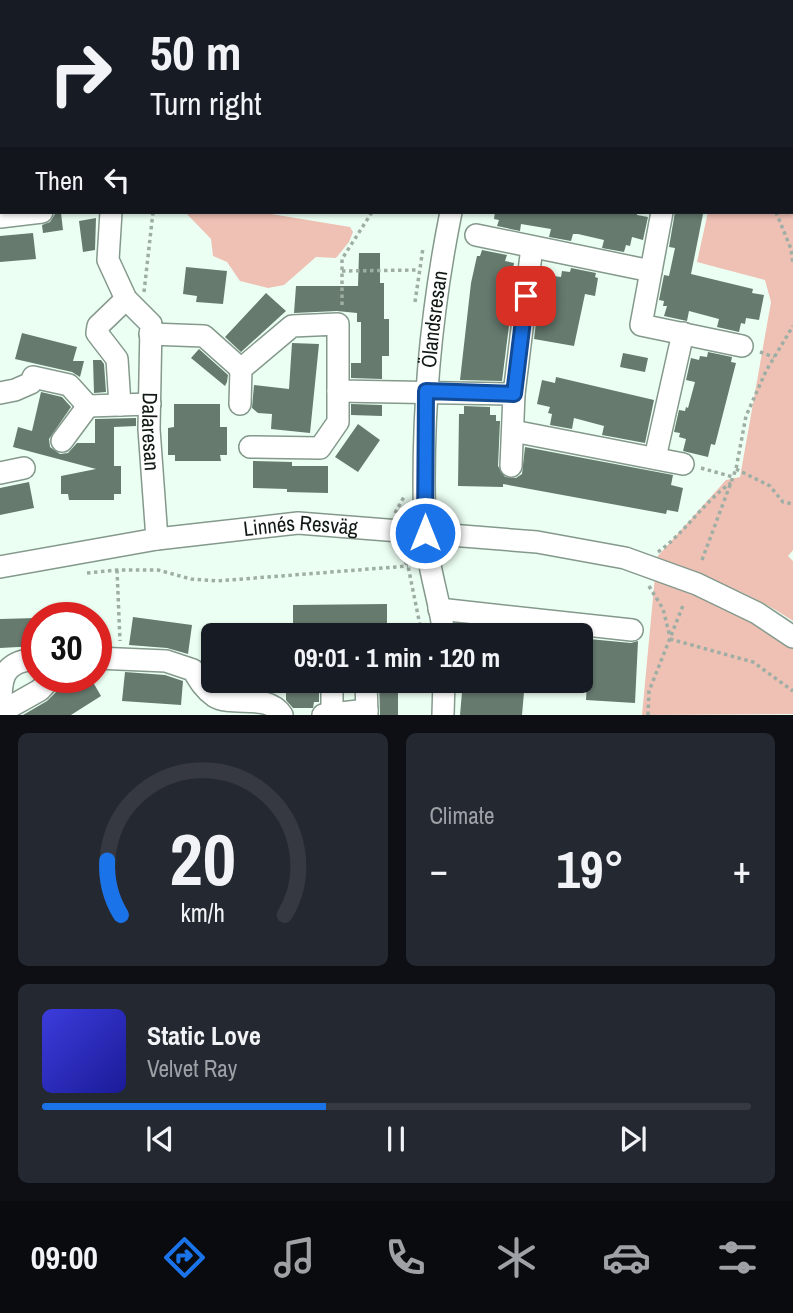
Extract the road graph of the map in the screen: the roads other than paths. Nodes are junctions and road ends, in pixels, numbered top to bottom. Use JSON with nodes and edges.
{"nodes":[{"id":1,"x":25,"y":214,"type":"edge"},
{"id":2,"x":111,"y":214,"type":"edge"},
{"id":3,"x":451,"y":214,"type":"edge"},
{"id":4,"x":662,"y":214,"type":"edge"},
{"id":5,"x":0,"y":217,"type":"edge"},
{"id":6,"x":475,"y":235,"type":"dead end"},
{"id":7,"x":532,"y":247,"type":"junction"},
{"id":8,"x":651,"y":271,"type":"junction"},
{"id":9,"x":126,"y":299,"type":"junction"},
{"id":10,"x":148,"y":325,"type":"junction"},
{"id":11,"x":683,"y":333,"type":"junction"},
{"id":12,"x":742,"y":346,"type":"dead end"},
{"id":13,"x":241,"y":369,"type":"junction"},
{"id":14,"x":338,"y":391,"type":"junction"},
{"id":15,"x":426,"y":391,"type":"junction"},
{"id":16,"x":0,"y":393,"type":"edge"},
{"id":17,"x":514,"y":394,"type":"junction"},
{"id":18,"x":150,"y":404,"type":"junction"},
{"id":19,"x":240,"y":404,"type":"dead end"},
{"id":20,"x":120,"y":405,"type":"junction"},
{"id":21,"x":88,"y":406,"type":"junction"},
{"id":22,"x":513,"y":431,"type":"junction"},
{"id":23,"x":62,"y":441,"type":"dead end"},
{"id":24,"x":250,"y":447,"type":"dead end"},
{"id":25,"x":655,"y":458,"type":"junction"},
{"id":26,"x":683,"y":464,"type":"road end"},
{"id":27,"x":511,"y":466,"type":"dead end"},
{"id":28,"x":24,"y":468,"type":"dead end"},
{"id":29,"x":0,"y":473,"type":"edge"},
{"id":30,"x":425,"y":533,"type":"junction"},
{"id":31,"x":158,"y":539,"type":"junction"},
{"id":32,"x":0,"y":567,"type":"edge"},
{"id":33,"x":439,"y":609,"type":"junction"},
{"id":34,"x":442,"y":623,"type":"edge"},
{"id":35,"x":632,"y":631,"type":"dead end"},
{"id":36,"x":793,"y":637,"type":"edge"},
{"id":37,"x":112,"y":657,"type":"edge"},
{"id":38,"x":21,"y":660,"type":"edge"},
{"id":39,"x":35,"y":693,"type":"edge"},
{"id":40,"x":331,"y":693,"type":"edge"},
{"id":41,"x":366,"y":693,"type":"edge"},
{"id":42,"x":444,"y":693,"type":"edge"},
{"id":43,"x":367,"y":712,"type":"edge"},
{"id":44,"x":1,"y":713,"type":"edge"},
{"id":45,"x":328,"y":714,"type":"edge"},
{"id":46,"x":282,"y":715,"type":"edge"},
{"id":47,"x":443,"y":715,"type":"edge"}],
"edges":[{"from":1,"to":5,"type":"street"},
{"from":2,"to":9,"type":"street"},
{"from":3,"to":15,"type":"street","name":"Ölandsresan"},
{"from":4,"to":8,"type":"street"},
{"from":6,"to":7,"type":"street"},
{"from":7,"to":8,"type":"street"},
{"from":7,"to":17,"type":"street"},
{"from":8,"to":11,"type":"street"},
{"from":9,"to":10,"type":"street"},
{"from":9,"to":20,"type":"street"},
{"from":10,"to":13,"type":"street"},
{"from":10,"to":18,"type":"street","name":"Dalaresan"},
{"from":11,"to":12,"type":"street"},
{"from":11,"to":25,"type":"street"},
{"from":13,"to":14,"type":"street"},
{"from":13,"to":19,"type":"street"},
{"from":14,"to":15,"type":"street"},
{"from":14,"to":24,"type":"street"},
{"from":15,"to":17,"type":"street"},
{"from":15,"to":30,"type":"street","name":"Ölandsresan"},
{"from":16,"to":21,"type":"street"},
{"from":17,"to":22,"type":"street"},
{"from":18,"to":20,"type":"street"},
{"from":18,"to":31,"type":"street","name":"Dalaresan"},
{"from":20,"to":21,"type":"street"},
{"from":21,"to":23,"type":"street"},
{"from":22,"to":25,"type":"street"},
{"from":22,"to":27,"type":"street"},
{"from":25,"to":26,"type":"street"},
{"from":28,"to":29,"type":"street"},
{"from":30,"to":31,"type":"street","name":"Linnés Resväg"},
{"from":30,"to":33,"type":"street","name":"Ölandsresan"},
{"from":30,"to":36,"type":"street","name":"Linnés Resväg"},
{"from":31,"to":32,"type":"street","name":"Linnés Resväg"},
{"from":33,"to":34,"type":"street","name":"Ölandsresan"},
{"from":33,"to":35,"type":"street"},
{"from":37,"to":46,"type":"street"},
{"from":38,"to":44,"type":"street"},
{"from":39,"to":44,"type":"street"},
{"from":40,"to":45,"type":"street"},
{"from":41,"to":43,"type":"street"},
{"from":42,"to":47,"type":"street"},
{"from":43,"to":45,"type":"street"}]}
